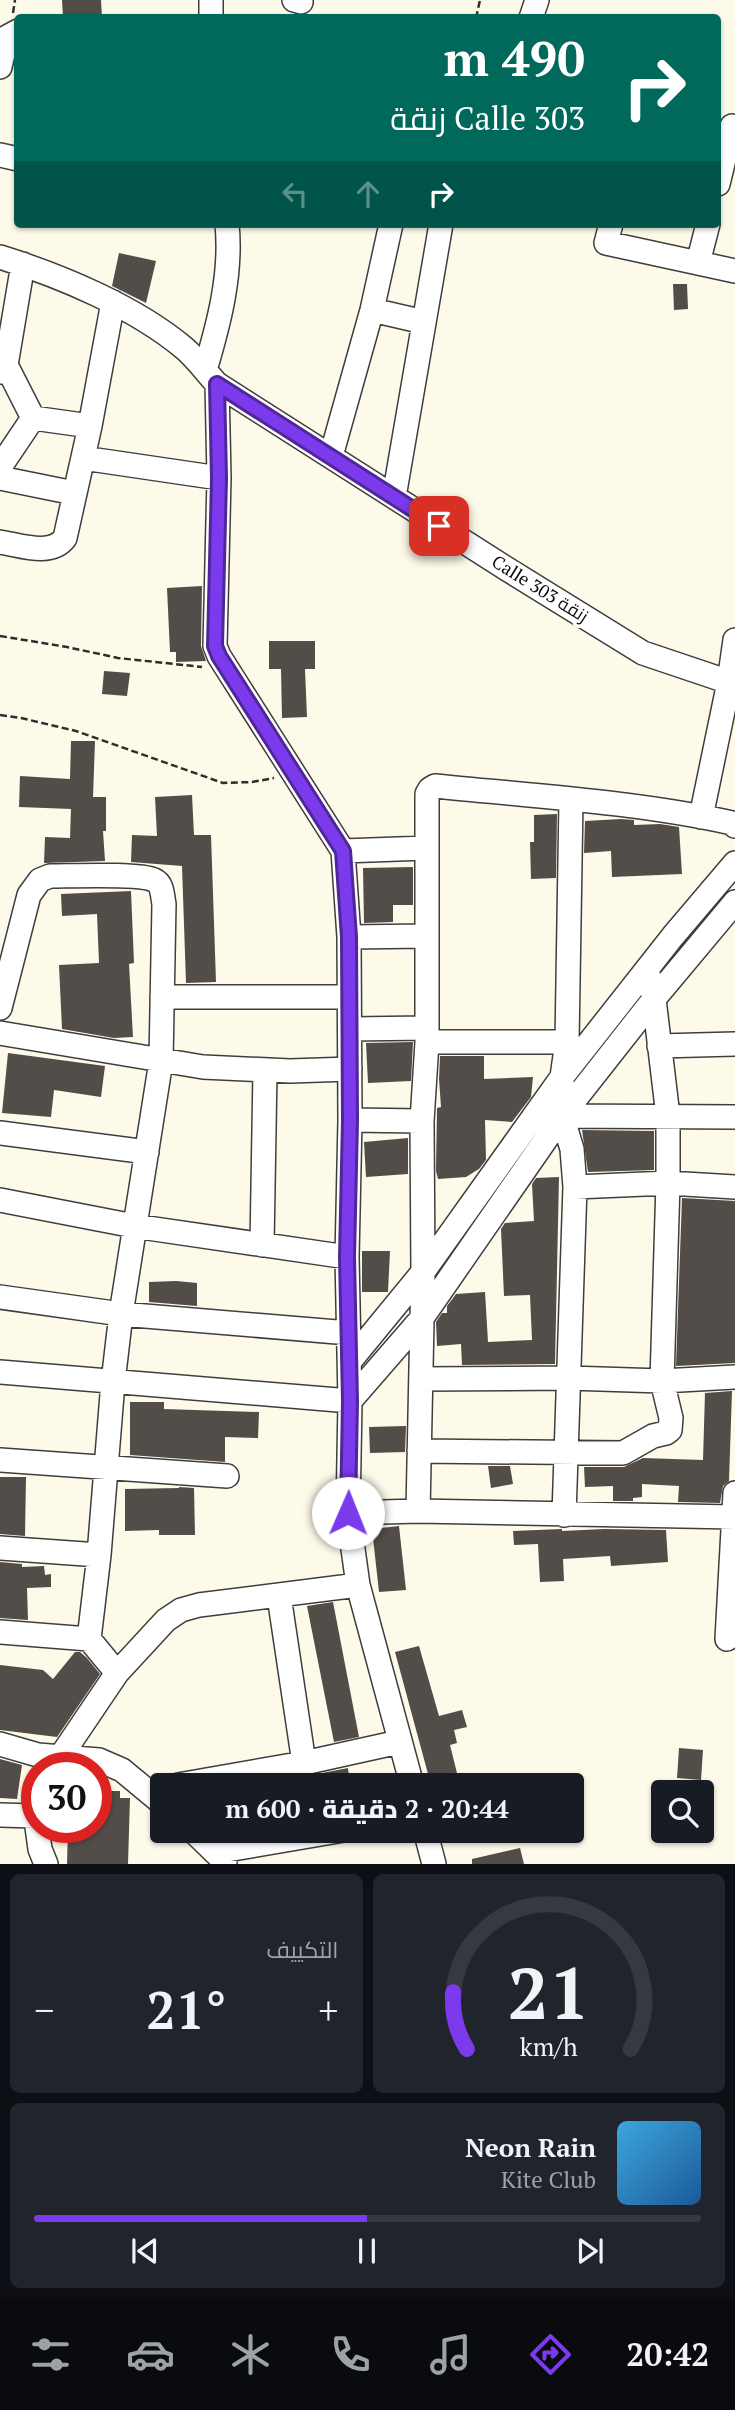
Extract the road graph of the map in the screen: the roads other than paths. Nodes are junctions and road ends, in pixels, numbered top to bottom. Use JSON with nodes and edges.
{"nodes":[{"id":1,"x":14,"y":33,"type":"edge"},
{"id":2,"x":0,"y":67,"type":"edge"},
{"id":3,"x":735,"y":127,"type":"edge"},
{"id":4,"x":722,"y":150,"type":"edge"},
{"id":5,"x":227,"y":228,"type":"edge"},
{"id":6,"x":390,"y":228,"type":"edge"},
{"id":7,"x":440,"y":228,"type":"edge"},
{"id":8,"x":610,"y":228,"type":"edge"},
{"id":9,"x":707,"y":228,"type":"edge"},
{"id":10,"x":0,"y":257,"type":"edge"},
{"id":11,"x":698,"y":263,"type":"junction"},
{"id":12,"x":23,"y":264,"type":"junction"},
{"id":13,"x":735,"y":271,"type":"edge"},
{"id":14,"x":113,"y":302,"type":"junction"},
{"id":15,"x":372,"y":310,"type":"junction"},
{"id":16,"x":424,"y":322,"type":"junction"},
{"id":17,"x":3,"y":368,"type":"edge"},
{"id":18,"x":211,"y":377,"type":"junction"},
{"id":19,"x":33,"y":418,"type":"junction"},
{"id":20,"x":90,"y":426,"type":"junction"},
{"id":21,"x":331,"y":456,"type":"junction"},
{"id":22,"x":83,"y":458,"type":"junction"},
{"id":23,"x":0,"y":467,"type":"edge"},
{"id":24,"x":0,"y":478,"type":"edge"},
{"id":25,"x":219,"y":478,"type":"junction"},
{"id":26,"x":74,"y":493,"type":"junction"},
{"id":27,"x":394,"y":497,"type":"junction"},
{"id":28,"x":0,"y":542,"type":"edge"},
{"id":29,"x":735,"y":640,"type":"edge"},
{"id":30,"x":732,"y":683,"type":"edge"},
{"id":31,"x":571,"y":800,"type":"junction"},
{"id":32,"x":701,"y":817,"type":"junction"},
{"id":33,"x":735,"y":827,"type":"edge"},
{"id":34,"x":426,"y":848,"type":"junction"},
{"id":35,"x":343,"y":851,"type":"junction"},
{"id":36,"x":735,"y":863,"type":"edge"},
{"id":37,"x":735,"y":902,"type":"edge"},
{"id":38,"x":426,"y":936,"type":"junction"},
{"id":39,"x":349,"y":937,"type":"junction"},
{"id":40,"x":647,"y":969,"type":"junction"},
{"id":41,"x":162,"y":996,"type":"junction"},
{"id":42,"x":349,"y":997,"type":"junction"},
{"id":43,"x":654,"y":999,"type":"junction"},
{"id":44,"x":0,"y":1008,"type":"edge"},
{"id":45,"x":349,"y":1029,"type":"junction"},
{"id":46,"x":0,"y":1032,"type":"edge"},
{"id":47,"x":427,"y":1035,"type":"junction"},
{"id":48,"x":567,"y":1042,"type":"junction"},
{"id":49,"x":735,"y":1044,"type":"edge"},
{"id":50,"x":659,"y":1046,"type":"junction"},
{"id":51,"x":161,"y":1061,"type":"junction"},
{"id":52,"x":350,"y":1069,"type":"junction"},
{"id":53,"x":265,"y":1071,"type":"junction"},
{"id":54,"x":562,"y":1077,"type":"junction"},
{"id":55,"x":562,"y":1116,"type":"junction"},
{"id":56,"x":668,"y":1116,"type":"junction"},
{"id":57,"x":735,"y":1117,"type":"edge"},
{"id":58,"x":350,"y":1120,"type":"junction"},
{"id":59,"x":422,"y":1121,"type":"junction"},
{"id":60,"x":0,"y":1133,"type":"edge"},
{"id":61,"x":148,"y":1152,"type":"junction"},
{"id":62,"x":668,"y":1183,"type":"junction"},
{"id":63,"x":575,"y":1187,"type":"junction"},
{"id":64,"x":735,"y":1187,"type":"edge"},
{"id":65,"x":0,"y":1200,"type":"edge"},
{"id":66,"x":134,"y":1226,"type":"junction"},
{"id":67,"x":262,"y":1245,"type":"junction"},
{"id":68,"x":347,"y":1257,"type":"junction"},
{"id":69,"x":423,"y":1272,"type":"junction"},
{"id":70,"x":0,"y":1297,"type":"edge"},
{"id":71,"x":121,"y":1314,"type":"junction"},
{"id":72,"x":422,"y":1318,"type":"junction"},
{"id":73,"x":349,"y":1333,"type":"junction"},
{"id":74,"x":350,"y":1361,"type":"junction"},
{"id":75,"x":0,"y":1373,"type":"edge"},
{"id":76,"x":735,"y":1377,"type":"edge"},
{"id":77,"x":421,"y":1378,"type":"junction"},
{"id":78,"x":569,"y":1378,"type":"junction"},
{"id":79,"x":663,"y":1381,"type":"junction"},
{"id":80,"x":113,"y":1382,"type":"junction"},
{"id":81,"x":350,"y":1401,"type":"junction"},
{"id":82,"x":419,"y":1451,"type":"junction"},
{"id":83,"x":565,"y":1452,"type":"junction"},
{"id":84,"x":0,"y":1460,"type":"edge"},
{"id":85,"x":107,"y":1468,"type":"junction"},
{"id":86,"x":227,"y":1476,"type":"dead end"},
{"id":87,"x":735,"y":1493,"type":"edge"},
{"id":88,"x":418,"y":1511,"type":"junction"},
{"id":89,"x":348,"y":1513,"type":"junction"},
{"id":90,"x":564,"y":1515,"type":"junction"},
{"id":91,"x":734,"y":1517,"type":"edge"},
{"id":92,"x":0,"y":1548,"type":"edge"},
{"id":93,"x":99,"y":1555,"type":"junction"},
{"id":94,"x":358,"y":1585,"type":"junction"},
{"id":95,"x":279,"y":1596,"type":"junction"},
{"id":96,"x":0,"y":1632,"type":"edge"},
{"id":97,"x":89,"y":1639,"type":"junction"},
{"id":98,"x":727,"y":1639,"type":"dead end"},
{"id":99,"x":117,"y":1673,"type":"junction"},
{"id":100,"x":399,"y":1742,"type":"junction"},
{"id":101,"x":0,"y":1744,"type":"edge"},
{"id":102,"x":25,"y":1752,"type":"edge"},
{"id":103,"x":52,"y":1752,"type":"edge"},
{"id":104,"x":304,"y":1763,"type":"junction"},
{"id":105,"x":112,"y":1766,"type":"edge"},
{"id":106,"x":247,"y":1773,"type":"edge"},
{"id":107,"x":408,"y":1773,"type":"edge"},
{"id":108,"x":150,"y":1789,"type":"edge"},
{"id":109,"x":0,"y":1815,"type":"edge"},
{"id":110,"x":21,"y":1820,"type":"edge"},
{"id":111,"x":39,"y":1843,"type":"edge"},
{"id":112,"x":205,"y":1843,"type":"edge"},
{"id":113,"x":287,"y":1843,"type":"edge"},
{"id":114,"x":428,"y":1843,"type":"edge"},
{"id":115,"x":221,"y":1858,"type":"edge"},
{"id":116,"x":46,"y":1864,"type":"edge"},
{"id":117,"x":434,"y":1864,"type":"edge"}],
"edges":[{"from":1,"to":2,"type":"street"},
{"from":3,"to":4,"type":"street"},
{"from":5,"to":18,"type":"street"},
{"from":6,"to":15,"type":"street"},
{"from":7,"to":16,"type":"street"},
{"from":8,"to":11,"type":"street"},
{"from":9,"to":11,"type":"street"},
{"from":10,"to":12,"type":"street","name":"Calle 303 زنقة"},
{"from":11,"to":13,"type":"street"},
{"from":12,"to":14,"type":"street","name":"Calle 303 زنقة"},
{"from":12,"to":17,"type":"street"},
{"from":14,"to":18,"type":"street","name":"Calle 303 زنقة"},
{"from":14,"to":20,"type":"street"},
{"from":15,"to":16,"type":"street"},
{"from":15,"to":21,"type":"street"},
{"from":16,"to":27,"type":"street"},
{"from":17,"to":19,"type":"street"},
{"from":18,"to":21,"type":"street","name":"Calle 303 زنقة"},
{"from":18,"to":25,"type":"street"},
{"from":19,"to":20,"type":"street"},
{"from":19,"to":23,"type":"street"},
{"from":20,"to":22,"type":"street"},
{"from":21,"to":27,"type":"street","name":"Calle 303 زنقة"},
{"from":22,"to":25,"type":"street"},
{"from":22,"to":26,"type":"street"},
{"from":24,"to":26,"type":"street"},
{"from":25,"to":35,"type":"street"},
{"from":26,"to":28,"type":"street"},
{"from":27,"to":30,"type":"street","name":"Calle 303 زنقة"},
{"from":29,"to":30,"type":"street"},
{"from":30,"to":32,"type":"street"},
{"from":31,"to":32,"type":"street"},
{"from":31,"to":34,"type":"street"},
{"from":31,"to":48,"type":"street"},
{"from":32,"to":33,"type":"street"},
{"from":34,"to":35,"type":"street"},
{"from":34,"to":38,"type":"street"},
{"from":35,"to":39,"type":"street"},
{"from":36,"to":40,"type":"street"},
{"from":37,"to":43,"type":"street"},
{"from":38,"to":39,"type":"street"},
{"from":38,"to":47,"type":"street"},
{"from":39,"to":42,"type":"street"},
{"from":40,"to":43,"type":"street"},
{"from":40,"to":54,"type":"street"},
{"from":41,"to":42,"type":"street"},
{"from":41,"to":44,"type":"street"},
{"from":41,"to":51,"type":"street"},
{"from":42,"to":45,"type":"street"},
{"from":43,"to":50,"type":"street"},
{"from":43,"to":55,"type":"street"},
{"from":45,"to":47,"type":"street"},
{"from":45,"to":52,"type":"street"},
{"from":46,"to":51,"type":"street"},
{"from":47,"to":48,"type":"street"},
{"from":47,"to":59,"type":"street"},
{"from":48,"to":54,"type":"street"},
{"from":49,"to":50,"type":"street"},
{"from":50,"to":56,"type":"street"},
{"from":51,"to":53,"type":"street"},
{"from":51,"to":61,"type":"street"},
{"from":52,"to":53,"type":"street"},
{"from":52,"to":58,"type":"street"},
{"from":53,"to":67,"type":"street"},
{"from":54,"to":55,"type":"street"},
{"from":54,"to":69,"type":"street"},
{"from":55,"to":56,"type":"street"},
{"from":55,"to":63,"type":"street"},
{"from":55,"to":72,"type":"street"},
{"from":56,"to":57,"type":"street"},
{"from":56,"to":62,"type":"street"},
{"from":58,"to":59,"type":"street"},
{"from":58,"to":68,"type":"street"},
{"from":59,"to":69,"type":"street"},
{"from":60,"to":61,"type":"street"},
{"from":61,"to":66,"type":"street"},
{"from":62,"to":63,"type":"street"},
{"from":62,"to":64,"type":"street"},
{"from":62,"to":79,"type":"street"},
{"from":63,"to":78,"type":"street"},
{"from":65,"to":66,"type":"street"},
{"from":66,"to":67,"type":"street"},
{"from":66,"to":71,"type":"street"},
{"from":67,"to":68,"type":"street"},
{"from":68,"to":73,"type":"street"},
{"from":69,"to":72,"type":"street"},
{"from":69,"to":74,"type":"street"},
{"from":70,"to":71,"type":"street"},
{"from":71,"to":73,"type":"street"},
{"from":71,"to":80,"type":"street"},
{"from":72,"to":77,"type":"street"},
{"from":72,"to":81,"type":"street"},
{"from":73,"to":74,"type":"street"},
{"from":74,"to":81,"type":"street"},
{"from":75,"to":80,"type":"street"},
{"from":76,"to":79,"type":"street"},
{"from":77,"to":78,"type":"street"},
{"from":77,"to":82,"type":"street"},
{"from":78,"to":79,"type":"street"},
{"from":78,"to":83,"type":"street"},
{"from":79,"to":83,"type":"street"},
{"from":80,"to":81,"type":"street"},
{"from":80,"to":85,"type":"street"},
{"from":81,"to":89,"type":"street"},
{"from":82,"to":83,"type":"street"},
{"from":82,"to":88,"type":"street"},
{"from":83,"to":90,"type":"street"},
{"from":84,"to":85,"type":"street"},
{"from":85,"to":86,"type":"street"},
{"from":85,"to":93,"type":"street"},
{"from":87,"to":91,"type":"street"},
{"from":88,"to":89,"type":"street"},
{"from":88,"to":90,"type":"street"},
{"from":89,"to":94,"type":"street"},
{"from":90,"to":91,"type":"street"},
{"from":91,"to":98,"type":"street"},
{"from":92,"to":93,"type":"street"},
{"from":93,"to":97,"type":"street"},
{"from":94,"to":95,"type":"street"},
{"from":94,"to":100,"type":"street"},
{"from":95,"to":99,"type":"street"},
{"from":95,"to":104,"type":"street"},
{"from":96,"to":97,"type":"street"},
{"from":97,"to":99,"type":"street"},
{"from":99,"to":103,"type":"street"},
{"from":100,"to":104,"type":"street"},
{"from":100,"to":107,"type":"street"},
{"from":101,"to":102,"type":"street"},
{"from":104,"to":106,"type":"street"},
{"from":105,"to":108,"type":"street"},
{"from":109,"to":110,"type":"street"},
{"from":111,"to":116,"type":"street"},
{"from":112,"to":115,"type":"street"},
{"from":113,"to":115,"type":"street"},
{"from":114,"to":117,"type":"street"}]}
